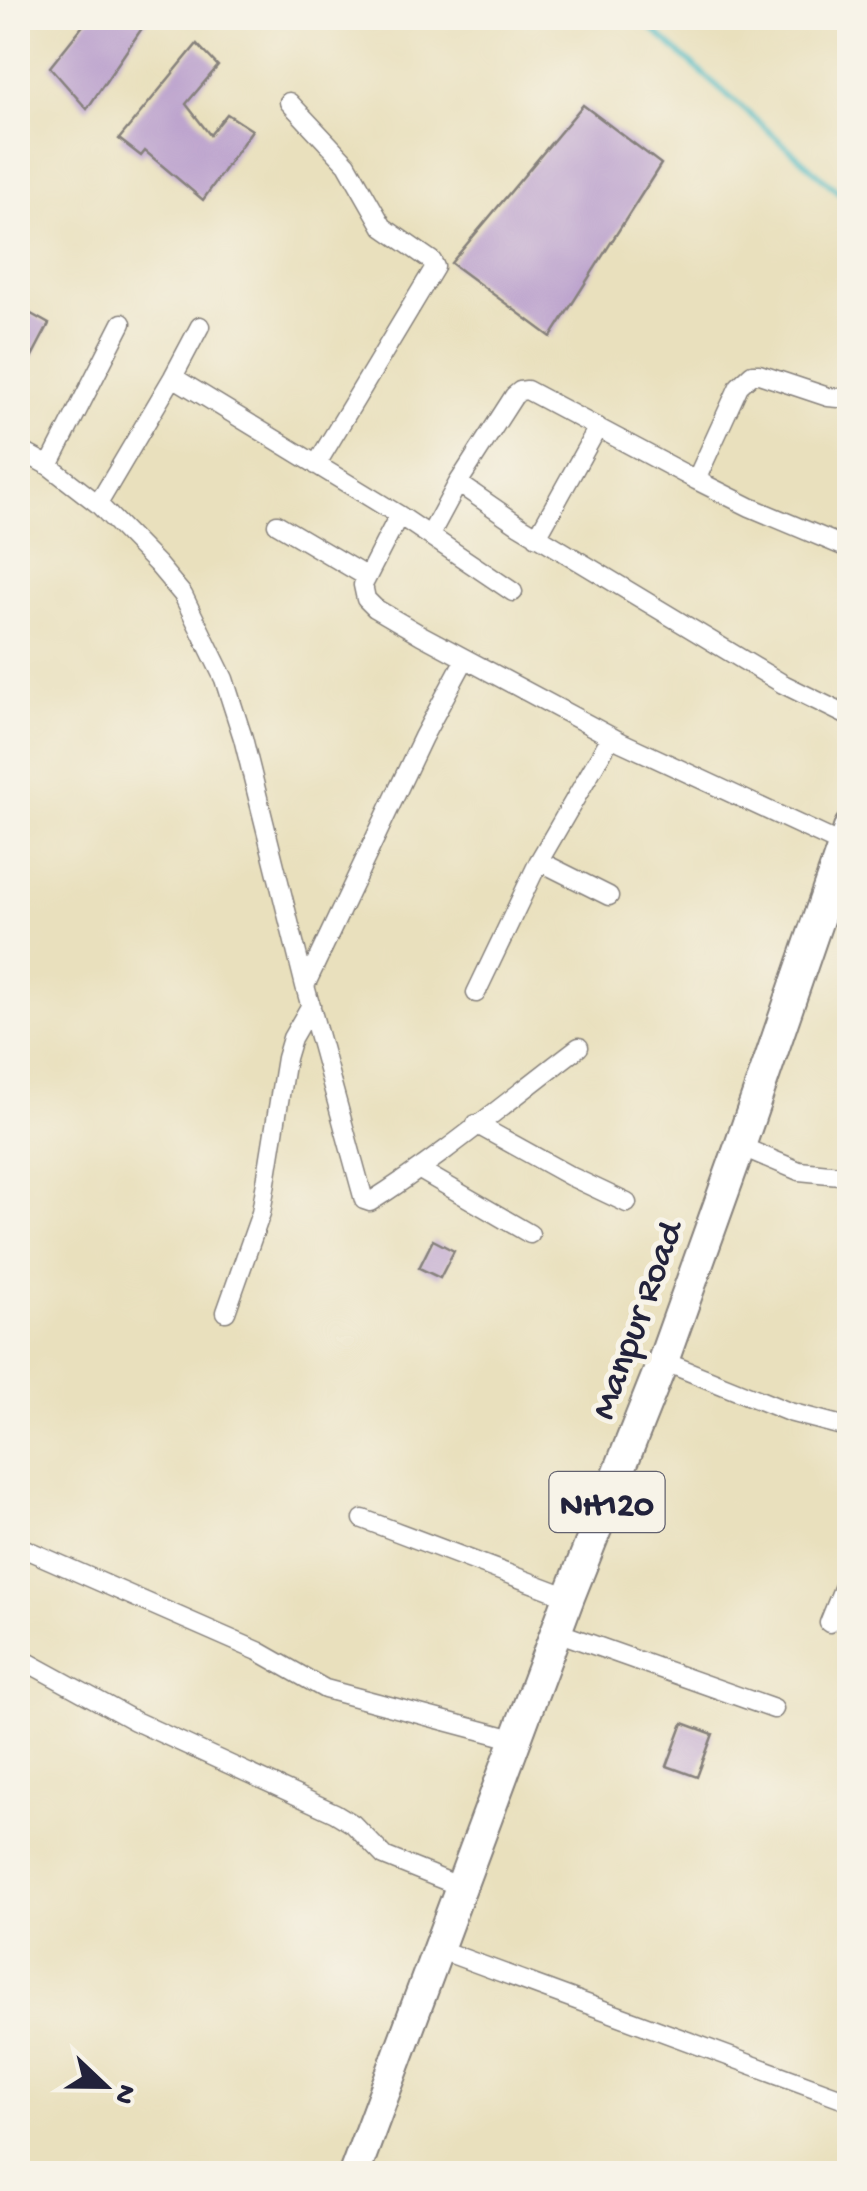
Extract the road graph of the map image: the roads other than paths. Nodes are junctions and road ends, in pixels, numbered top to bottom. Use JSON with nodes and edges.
{"nodes":[{"id":1,"x":289,"y":102,"type":"dead end"},
{"id":2,"x":122,"y":323,"type":"dead end"},
{"id":3,"x":200,"y":326,"type":"dead end"},
{"id":4,"x":173,"y":377,"type":"junction"},
{"id":5,"x":850,"y":399,"type":"edge"},
{"id":6,"x":598,"y":426,"type":"junction"},
{"id":7,"x":18,"y":448,"type":"edge"},
{"id":8,"x":316,"y":465,"type":"junction"},
{"id":9,"x":49,"y":466,"type":"junction"},
{"id":10,"x":696,"y":480,"type":"junction"},
{"id":11,"x":458,"y":483,"type":"junction"},
{"id":12,"x":98,"y":504,"type":"junction"},
{"id":13,"x":399,"y":515,"type":"junction"},
{"id":14,"x":277,"y":524,"type":"dead end"},
{"id":15,"x":430,"y":536,"type":"junction"},
{"id":16,"x":537,"y":536,"type":"junction"},
{"id":17,"x":850,"y":549,"type":"edge"},
{"id":18,"x":367,"y":577,"type":"junction"},
{"id":19,"x":513,"y":592,"type":"dead end"},
{"id":20,"x":465,"y":659,"type":"junction"},
{"id":21,"x":850,"y":716,"type":"edge"},
{"id":22,"x":611,"y":736,"type":"junction"},
{"id":23,"x":846,"y":836,"type":"edge"},
{"id":24,"x":538,"y":861,"type":"junction"},
{"id":25,"x":609,"y":896,"type":"dead end"},
{"id":26,"x":305,"y":986,"type":"junction"},
{"id":27,"x":476,"y":993,"type":"dead end"},
{"id":28,"x":311,"y":1005,"type":"junction"},
{"id":29,"x":578,"y":1047,"type":"dead end"},
{"id":30,"x":476,"y":1124,"type":"junction"},
{"id":31,"x":740,"y":1146,"type":"junction"},
{"id":32,"x":420,"y":1170,"type":"junction"},
{"id":33,"x":850,"y":1176,"type":"edge"},
{"id":34,"x":627,"y":1204,"type":"dead end"},
{"id":35,"x":530,"y":1234,"type":"dead end"},
{"id":36,"x":226,"y":1312,"type":"dead end"},
{"id":37,"x":663,"y":1361,"type":"junction"},
{"id":38,"x":850,"y":1428,"type":"edge"},
{"id":39,"x":364,"y":1518,"type":"dead end"},
{"id":40,"x":18,"y":1548,"type":"edge"},
{"id":41,"x":850,"y":1571,"type":"edge"},
{"id":42,"x":569,"y":1597,"type":"junction"},
{"id":43,"x":828,"y":1622,"type":"dead end"},
{"id":44,"x":557,"y":1632,"type":"junction"},
{"id":45,"x":18,"y":1658,"type":"edge"},
{"id":46,"x":774,"y":1709,"type":"dead end"},
{"id":47,"x":517,"y":1740,"type":"junction"},
{"id":48,"x":461,"y":1888,"type":"junction"},
{"id":49,"x":438,"y":1949,"type":"junction"},
{"id":50,"x":850,"y":2101,"type":"edge"},
{"id":51,"x":354,"y":2174,"type":"edge"}],
"edges":[{"from":1,"to":8,"type":"street"},
{"from":2,"to":9,"type":"street"},
{"from":3,"to":4,"type":"street"},
{"from":4,"to":8,"type":"street"},
{"from":4,"to":12,"type":"street"},
{"from":5,"to":10,"type":"street"},
{"from":6,"to":10,"type":"street"},
{"from":6,"to":11,"type":"street"},
{"from":6,"to":16,"type":"street"},
{"from":7,"to":9,"type":"street"},
{"from":8,"to":13,"type":"street"},
{"from":9,"to":12,"type":"street"},
{"from":10,"to":17,"type":"street"},
{"from":11,"to":15,"type":"street"},
{"from":11,"to":16,"type":"street"},
{"from":12,"to":26,"type":"street"},
{"from":13,"to":15,"type":"street"},
{"from":13,"to":18,"type":"street"},
{"from":14,"to":18,"type":"street"},
{"from":15,"to":19,"type":"street"},
{"from":16,"to":21,"type":"street"},
{"from":18,"to":20,"type":"street"},
{"from":20,"to":22,"type":"street"},
{"from":20,"to":26,"type":"street"},
{"from":22,"to":23,"type":"street"},
{"from":22,"to":24,"type":"street"},
{"from":23,"to":31,"type":"highway","name":"Manpur Road","number":"NH120"},
{"from":24,"to":25,"type":"street"},
{"from":24,"to":27,"type":"street"},
{"from":26,"to":28,"type":"street"},
{"from":28,"to":32,"type":"street"},
{"from":28,"to":36,"type":"street"},
{"from":29,"to":30,"type":"street"},
{"from":30,"to":32,"type":"street"},
{"from":30,"to":34,"type":"street"},
{"from":31,"to":33,"type":"street"},
{"from":31,"to":37,"type":"highway","name":"Manpur Road","number":"NH120"},
{"from":32,"to":35,"type":"street"},
{"from":37,"to":38,"type":"street"},
{"from":37,"to":42,"type":"highway","name":"Manpur Road","number":"NH120"},
{"from":39,"to":42,"type":"street"},
{"from":40,"to":47,"type":"street"},
{"from":41,"to":43,"type":"street"},
{"from":42,"to":44,"type":"highway","name":"Manpur Road","number":"NH120"},
{"from":44,"to":46,"type":"street"},
{"from":44,"to":47,"type":"highway","name":"Manpur Road","number":"NH120"},
{"from":45,"to":48,"type":"street"},
{"from":47,"to":48,"type":"highway","name":"Manpur Road","number":"NH120"},
{"from":48,"to":49,"type":"highway","name":"Manpur Road","number":"NH120"},
{"from":49,"to":50,"type":"street"},
{"from":49,"to":51,"type":"highway","name":"Manpur Road","number":"NH120"}]}
